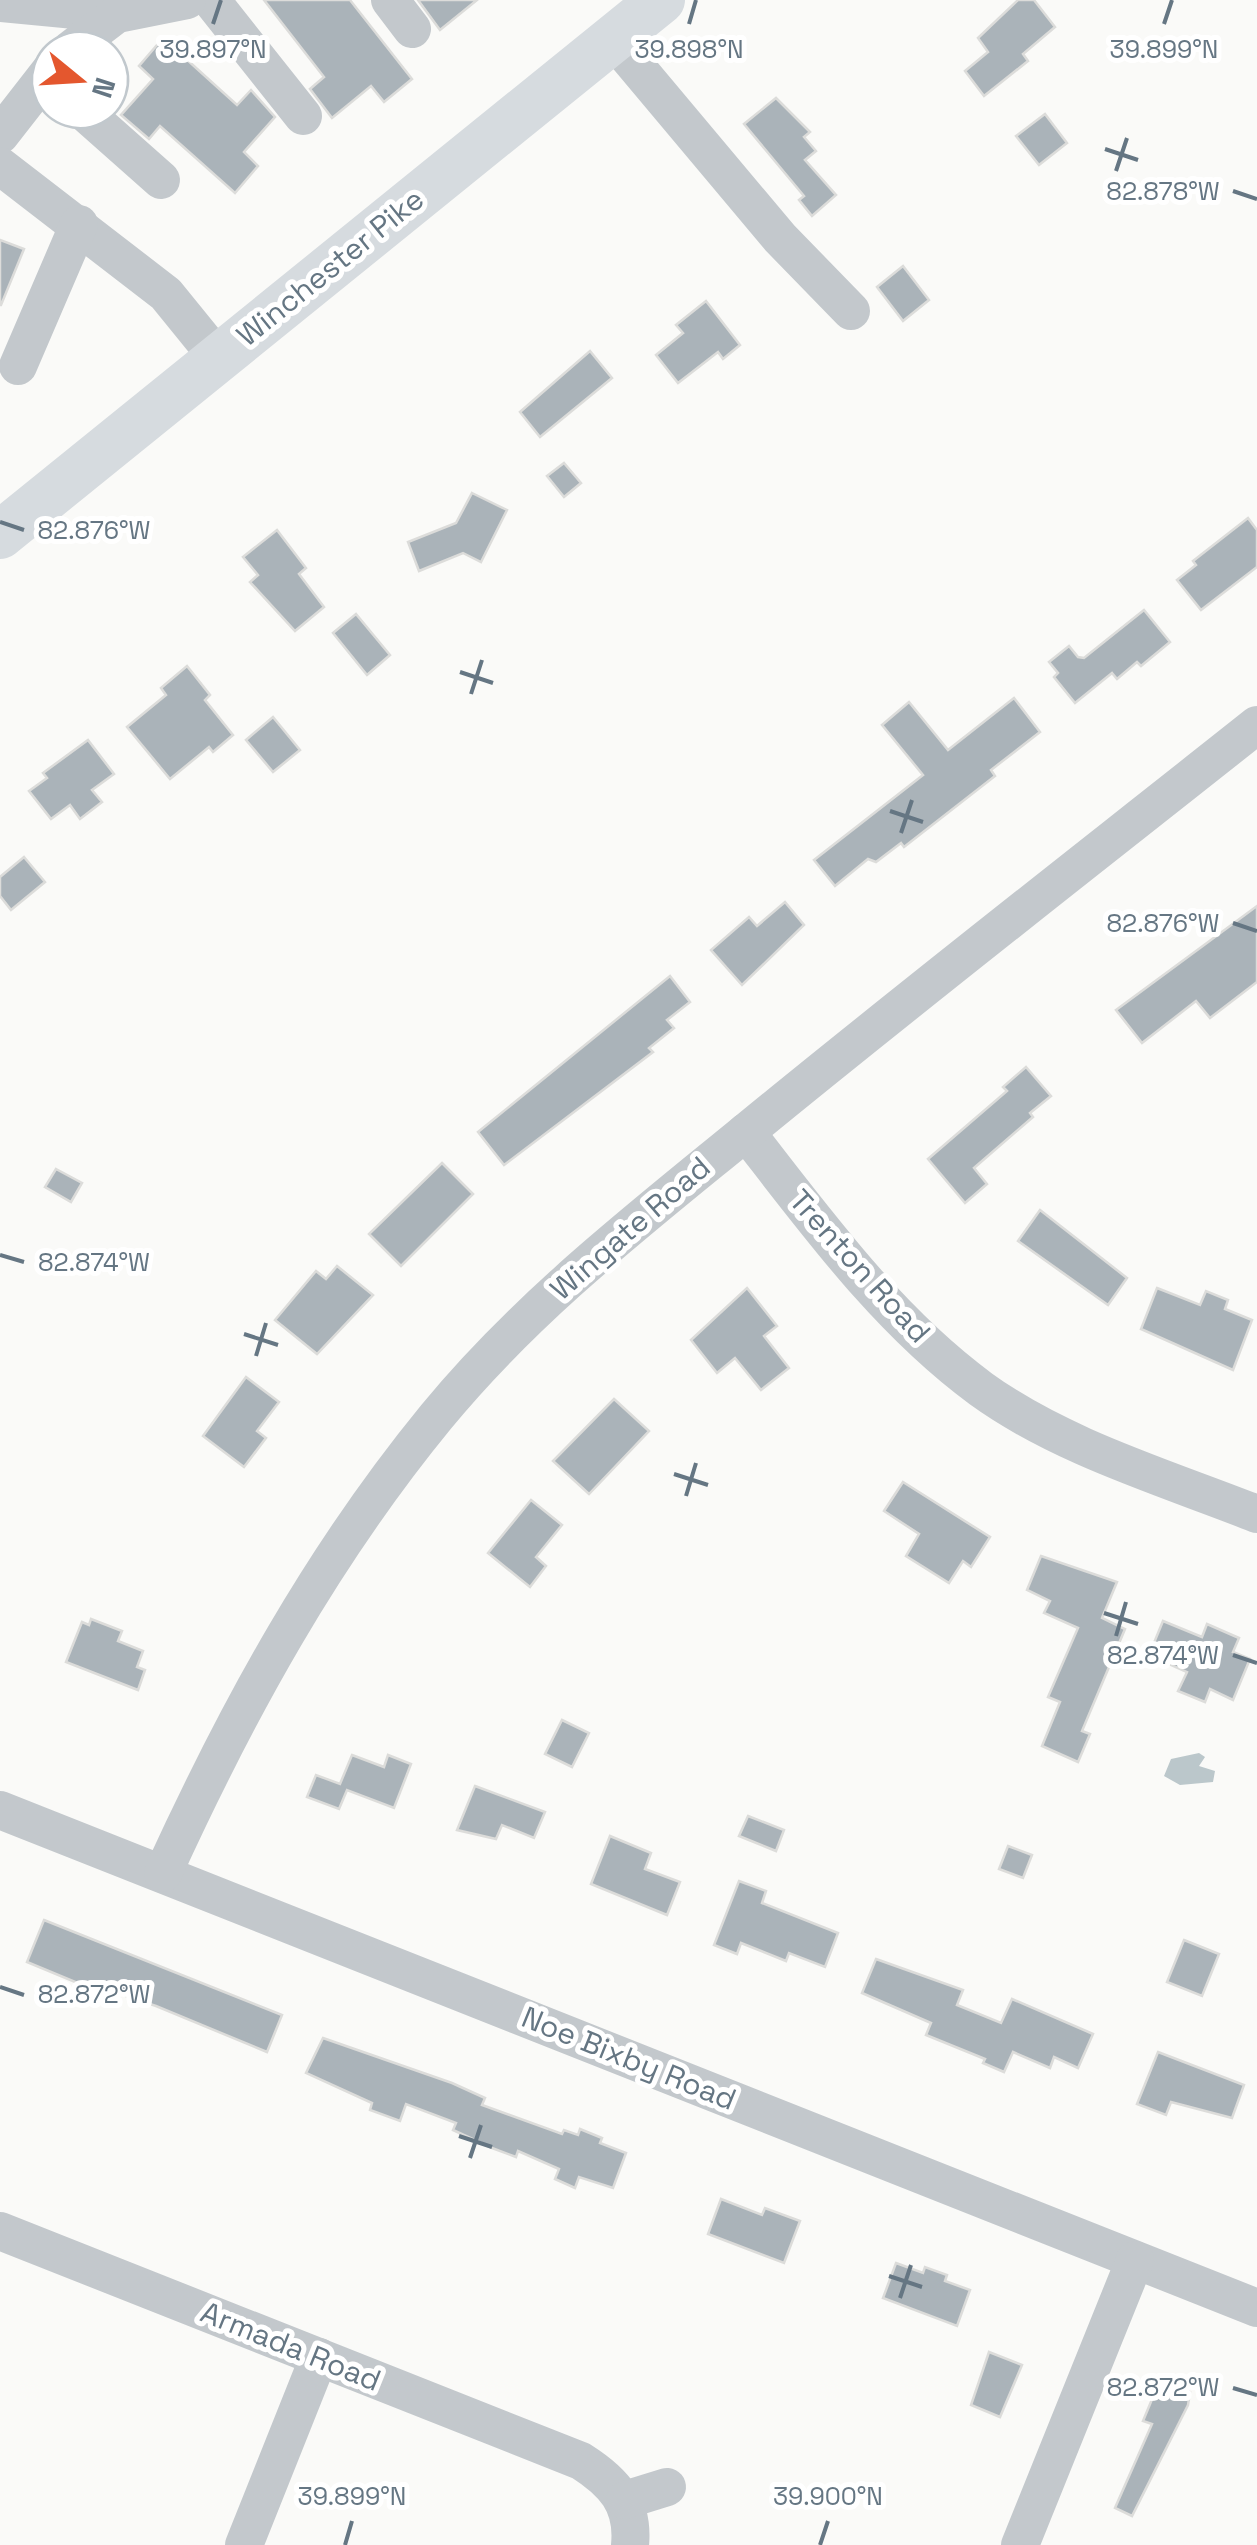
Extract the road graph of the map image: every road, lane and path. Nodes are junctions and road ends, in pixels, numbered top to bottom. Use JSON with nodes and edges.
{"nodes":[{"id":1,"x":187,"y":0,"type":"edge"},
{"id":2,"x":211,"y":0,"type":"edge"},
{"id":3,"x":661,"y":0,"type":"edge"},
{"id":4,"x":0,"y":4,"type":"edge"},
{"id":5,"x":118,"y":7,"type":"edge"},
{"id":6,"x":95,"y":30,"type":"edge"},
{"id":7,"x":613,"y":39,"type":"junction"},
{"id":8,"x":30,"y":99,"type":"edge"},
{"id":9,"x":303,"y":116,"type":"dead end"},
{"id":10,"x":105,"y":130,"type":"edge"},
{"id":11,"x":0,"y":135,"type":"edge"},
{"id":12,"x":0,"y":166,"type":"edge"},
{"id":13,"x":161,"y":180,"type":"dead end"},
{"id":14,"x":79,"y":224,"type":"junction"},
{"id":15,"x":851,"y":312,"type":"dead end"},
{"id":16,"x":218,"y":358,"type":"junction"},
{"id":17,"x":18,"y":366,"type":"dead end"},
{"id":18,"x":0,"y":534,"type":"edge"},
{"id":19,"x":1257,"y":725,"type":"edge"},
{"id":20,"x":746,"y":1132,"type":"junction"},
{"id":21,"x":1257,"y":1514,"type":"edge"},
{"id":22,"x":0,"y":1810,"type":"edge"},
{"id":23,"x":163,"y":1872,"type":"junction"},
{"id":24,"x":0,"y":2231,"type":"edge"},
{"id":25,"x":1135,"y":2260,"type":"junction"},
{"id":26,"x":1257,"y":2308,"type":"edge"},
{"id":27,"x":319,"y":2357,"type":"junction"},
{"id":28,"x":667,"y":2487,"type":"dead end"},
{"id":29,"x":624,"y":2500,"type":"junction"},
{"id":30,"x":244,"y":2545,"type":"edge"},
{"id":31,"x":630,"y":2545,"type":"edge"},
{"id":32,"x":1020,"y":2545,"type":"edge"}],
"edges":[{"from":1,"to":5,"type":"street"},
{"from":2,"to":9,"type":"street"},
{"from":3,"to":7,"type":"main road","name":"Winchester Pike"},
{"from":4,"to":5,"type":"street"},
{"from":5,"to":6,"type":"street"},
{"from":7,"to":15,"type":"street"},
{"from":7,"to":16,"type":"main road","name":"Winchester Pike"},
{"from":8,"to":11,"type":"street"},
{"from":10,"to":13,"type":"street"},
{"from":12,"to":14,"type":"street"},
{"from":14,"to":16,"type":"street"},
{"from":14,"to":17,"type":"street"},
{"from":16,"to":18,"type":"main road","name":"Winchester Pike"},
{"from":19,"to":20,"type":"street","name":"Wingate Road"},
{"from":20,"to":21,"type":"street","name":"Trenton Road"},
{"from":20,"to":23,"type":"street","name":"Wingate Road"},
{"from":22,"to":23,"type":"street","name":"Noe Bixby Road"},
{"from":23,"to":25,"type":"street","name":"Noe Bixby Road"},
{"from":24,"to":27,"type":"street","name":"Armada Road"},
{"from":25,"to":26,"type":"street","name":"Noe Bixby Road"},
{"from":25,"to":32,"type":"street"},
{"from":27,"to":29,"type":"street","name":"Armada Road"},
{"from":27,"to":30,"type":"street"},
{"from":28,"to":29,"type":"street"},
{"from":29,"to":31,"type":"street"}]}
